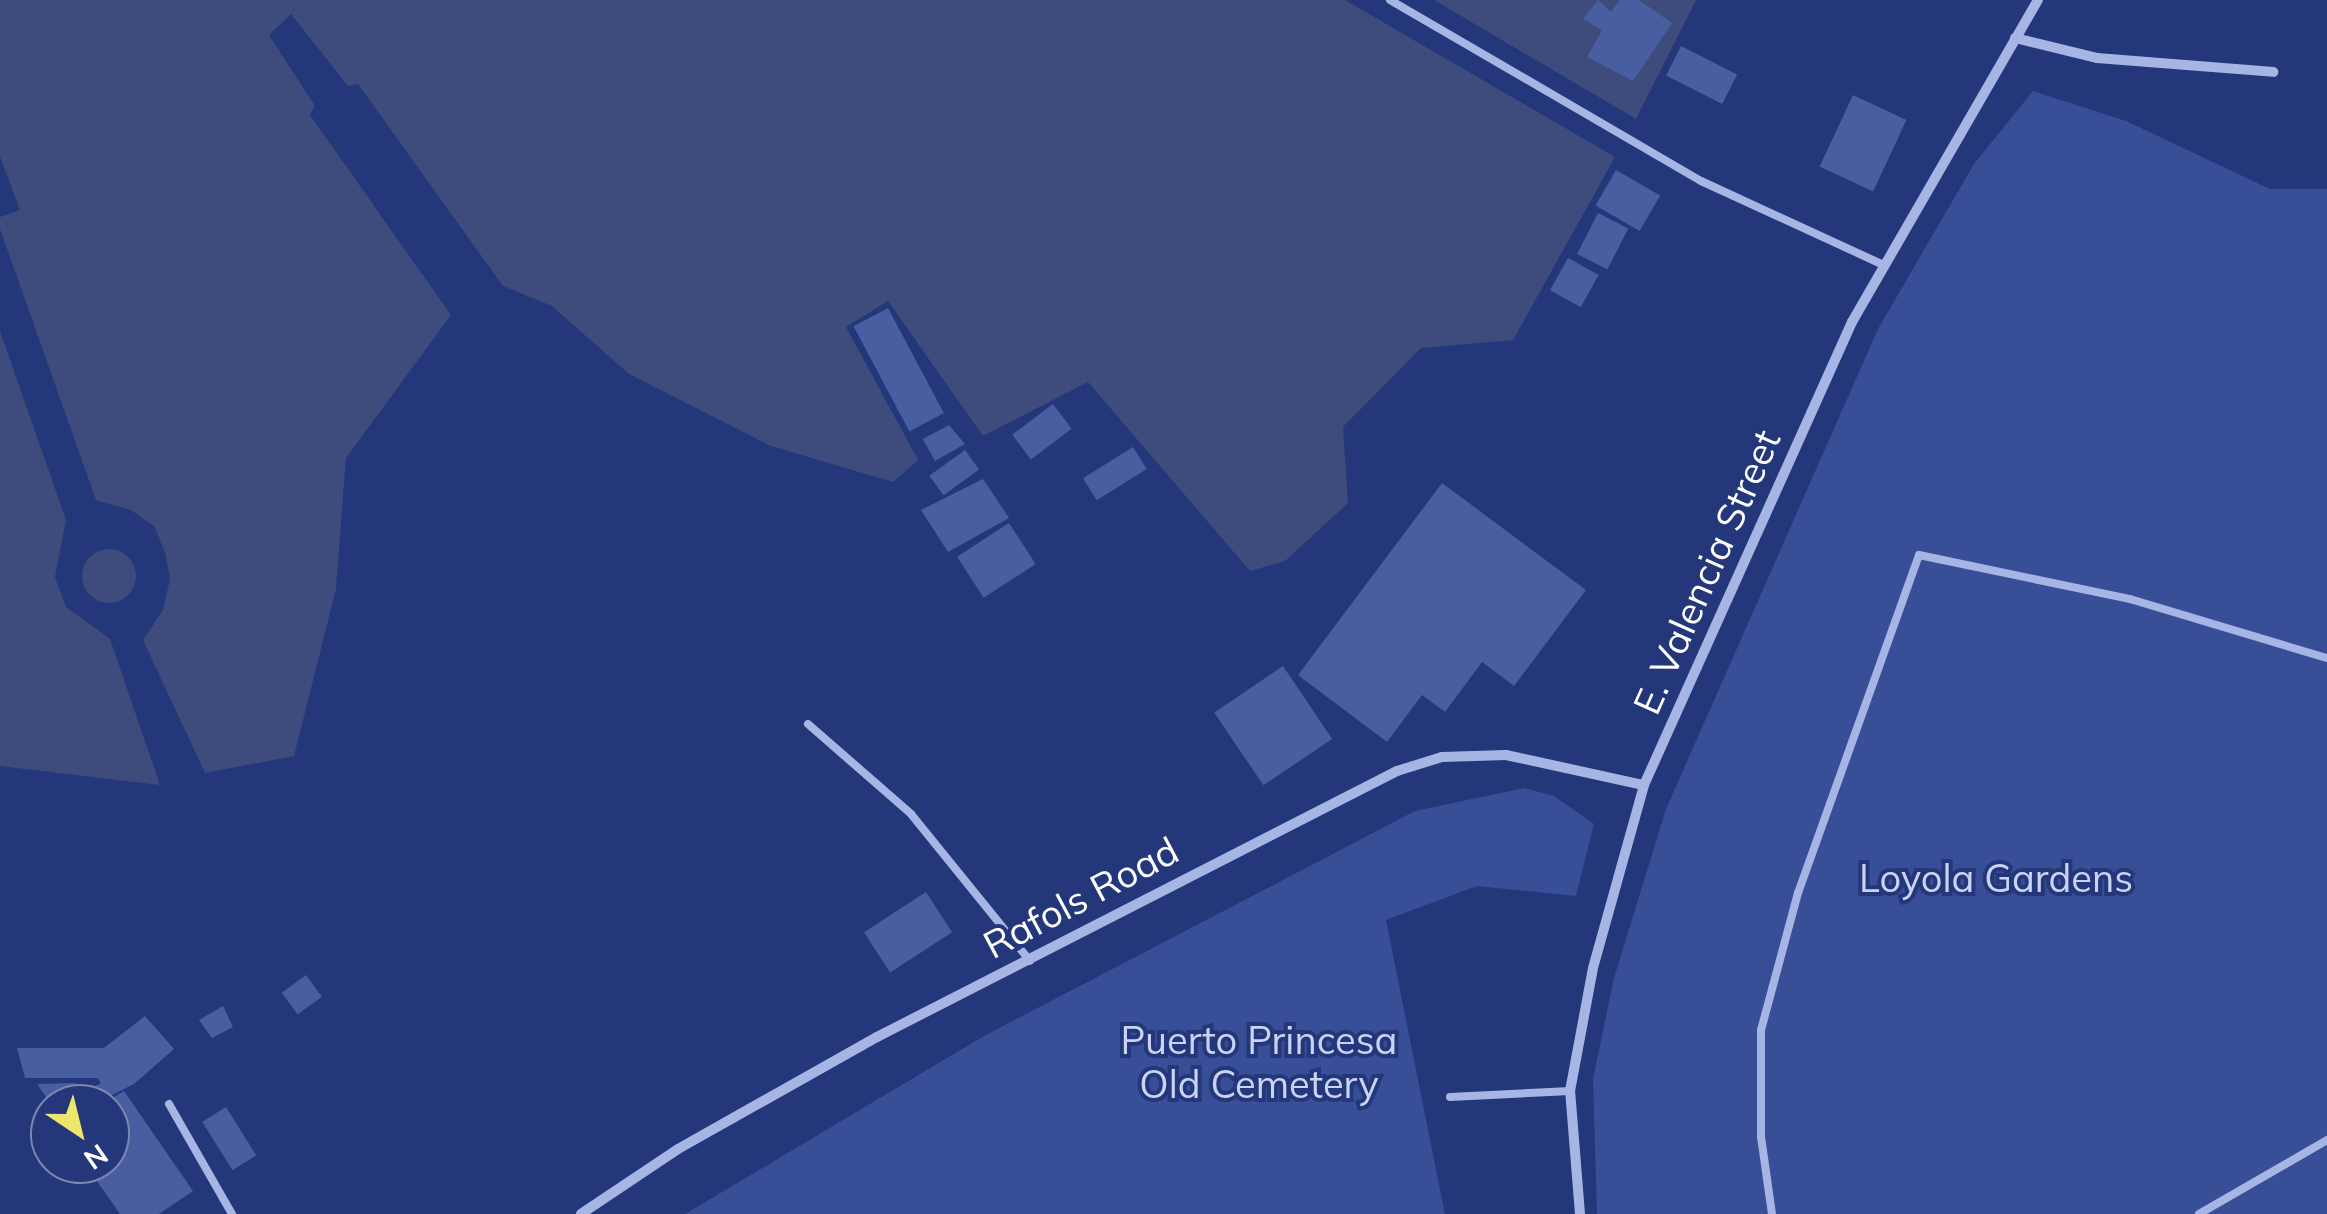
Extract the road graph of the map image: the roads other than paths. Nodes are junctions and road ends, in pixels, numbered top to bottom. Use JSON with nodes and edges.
{"nodes":[{"id":1,"x":1390,"y":0,"type":"edge"},
{"id":2,"x":2038,"y":0,"type":"edge"},
{"id":3,"x":2014,"y":38,"type":"junction"},
{"id":4,"x":2273,"y":72,"type":"dead end"},
{"id":5,"x":1884,"y":266,"type":"junction"},
{"id":6,"x":2327,"y":658,"type":"edge"},
{"id":7,"x":808,"y":724,"type":"dead end"},
{"id":8,"x":1644,"y":785,"type":"junction"},
{"id":9,"x":1030,"y":960,"type":"junction"},
{"id":10,"x":1570,"y":1091,"type":"junction"},
{"id":11,"x":1450,"y":1097,"type":"dead end"},
{"id":12,"x":170,"y":1104,"type":"dead end"},
{"id":13,"x":2327,"y":1140,"type":"edge"},
{"id":14,"x":232,"y":1214,"type":"edge"},
{"id":15,"x":581,"y":1214,"type":"edge"},
{"id":16,"x":1580,"y":1214,"type":"edge"},
{"id":17,"x":1772,"y":1214,"type":"edge"},
{"id":18,"x":2199,"y":1214,"type":"edge"}],
"edges":[{"from":1,"to":5,"type":"lane"},
{"from":2,"to":3,"type":"street","name":"E. Valencia Street"},
{"from":3,"to":4,"type":"street"},
{"from":3,"to":5,"type":"street","name":"E. Valencia Street"},
{"from":5,"to":8,"type":"street","name":"E. Valencia Street"},
{"from":6,"to":17,"type":"lane"},
{"from":7,"to":9,"type":"lane"},
{"from":8,"to":9,"type":"street","name":"Rafols Road"},
{"from":8,"to":10,"type":"street","name":"E. Valencia Street"},
{"from":9,"to":15,"type":"street","name":"Rafols Road"},
{"from":10,"to":11,"type":"lane"},
{"from":10,"to":16,"type":"street","name":"E. Valencia Street"},
{"from":12,"to":14,"type":"lane"},
{"from":13,"to":18,"type":"lane"}]}
